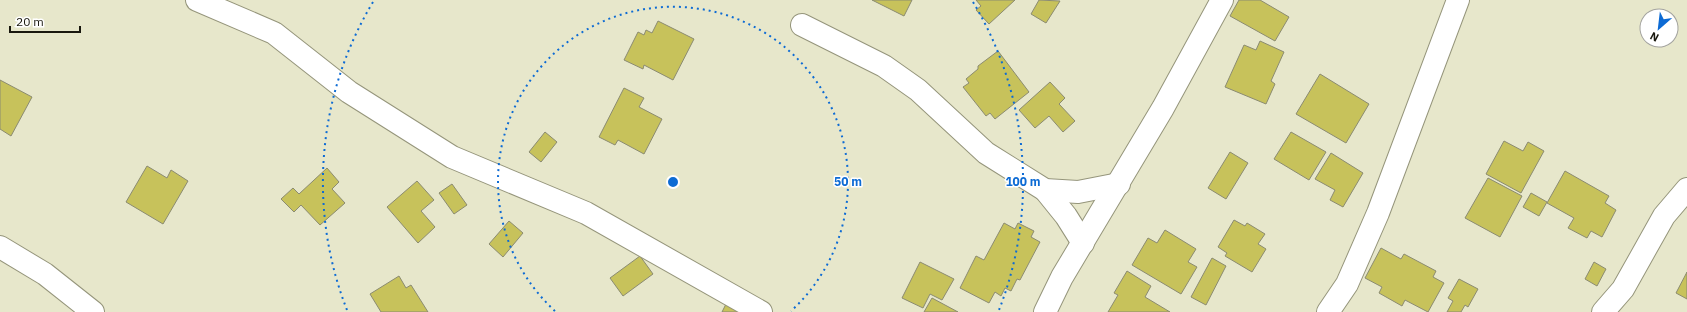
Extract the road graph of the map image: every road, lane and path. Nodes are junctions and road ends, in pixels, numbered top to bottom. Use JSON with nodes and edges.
{"nodes":[{"id":1,"x":197,"y":0,"type":"edge"},
{"id":2,"x":1222,"y":0,"type":"edge"},
{"id":3,"x":1458,"y":0,"type":"edge"},
{"id":4,"x":802,"y":25,"type":"dead end"},
{"id":5,"x":1119,"y":184,"type":"junction"},
{"id":6,"x":1687,"y":189,"type":"edge"},
{"id":7,"x":1045,"y":190,"type":"junction"},
{"id":8,"x":1083,"y":243,"type":"junction"},
{"id":9,"x":0,"y":247,"type":"edge"},
{"id":10,"x":93,"y":312,"type":"edge"},
{"id":11,"x":761,"y":312,"type":"edge"},
{"id":12,"x":1045,"y":312,"type":"edge"},
{"id":13,"x":1328,"y":312,"type":"edge"},
{"id":14,"x":1604,"y":312,"type":"edge"}],
"edges":[{"from":1,"to":11,"type":"street"},
{"from":2,"to":5,"type":"street"},
{"from":3,"to":13,"type":"street"},
{"from":4,"to":7,"type":"street"},
{"from":5,"to":7,"type":"street"},
{"from":5,"to":8,"type":"street"},
{"from":6,"to":14,"type":"street"},
{"from":7,"to":8,"type":"street"},
{"from":8,"to":12,"type":"street"},
{"from":9,"to":10,"type":"street"}]}
